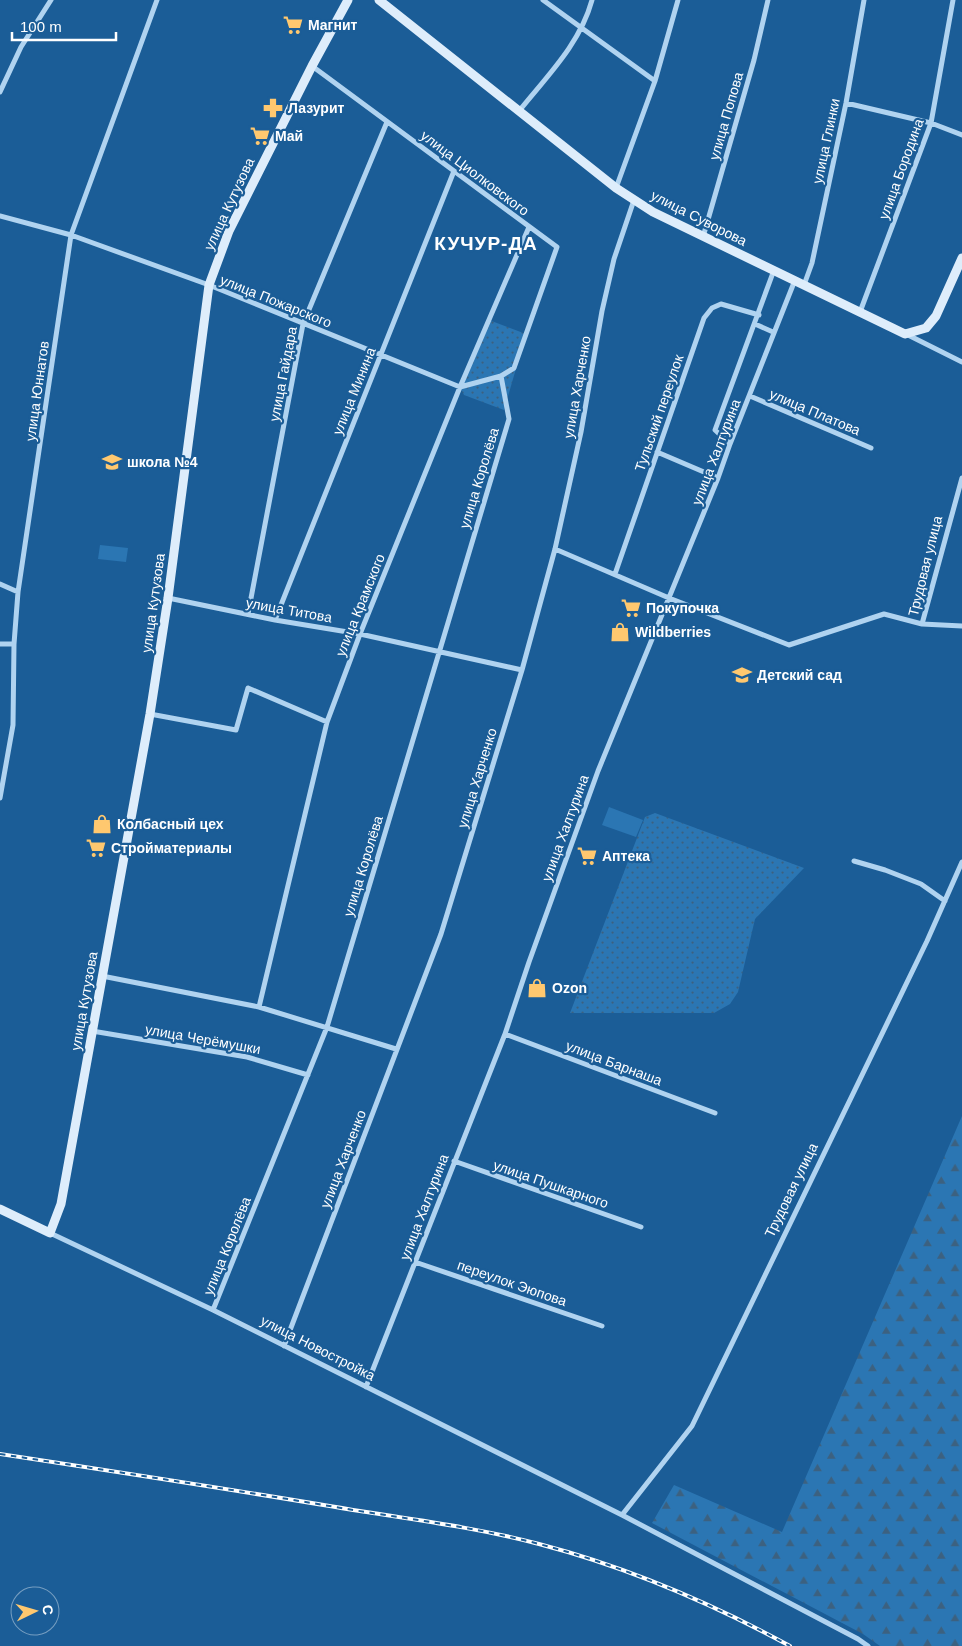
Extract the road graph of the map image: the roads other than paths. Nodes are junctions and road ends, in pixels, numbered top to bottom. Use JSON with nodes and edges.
{"nodes":[{"id":1,"x":51,"y":0,"type":"edge"},
{"id":2,"x":157,"y":0,"type":"edge"},
{"id":3,"x":348,"y":0,"type":"edge"},
{"id":4,"x":379,"y":0,"type":"edge"},
{"id":5,"x":543,"y":0,"type":"edge"},
{"id":6,"x":592,"y":0,"type":"edge"},
{"id":7,"x":678,"y":0,"type":"edge"},
{"id":8,"x":768,"y":0,"type":"edge"},
{"id":9,"x":864,"y":0,"type":"edge"},
{"id":10,"x":953,"y":0,"type":"edge"},
{"id":11,"x":582,"y":28,"type":"junction"},
{"id":12,"x":312,"y":66,"type":"junction"},
{"id":13,"x":654,"y":81,"type":"junction"},
{"id":14,"x":0,"y":92,"type":"edge"},
{"id":15,"x":846,"y":103,"type":"junction"},
{"id":16,"x":519,"y":111,"type":"junction"},
{"id":17,"x":388,"y":122,"type":"junction"},
{"id":18,"x":931,"y":124,"type":"junction"},
{"id":19,"x":962,"y":135,"type":"edge"},
{"id":20,"x":454,"y":171,"type":"junction"},
{"id":21,"x":616,"y":188,"type":"junction"},
{"id":22,"x":634,"y":200,"type":"junction"},
{"id":23,"x":0,"y":216,"type":"edge"},
{"id":24,"x":529,"y":227,"type":"junction"},
{"id":25,"x":71,"y":236,"type":"junction"},
{"id":26,"x":703,"y":237,"type":"junction"},
{"id":27,"x":962,"y":258,"type":"edge"},
{"id":28,"x":774,"y":270,"type":"junction"},
{"id":29,"x":795,"y":280,"type":"junction"},
{"id":30,"x":209,"y":285,"type":"junction"},
{"id":31,"x":804,"y":285,"type":"junction"},
{"id":32,"x":860,"y":312,"type":"junction"},
{"id":33,"x":759,"y":315,"type":"junction"},
{"id":34,"x":304,"y":324,"type":"junction"},
{"id":35,"x":756,"y":324,"type":"junction"},
{"id":36,"x":773,"y":332,"type":"junction"},
{"id":37,"x":905,"y":334,"type":"junction"},
{"id":38,"x":381,"y":356,"type":"junction"},
{"id":39,"x":962,"y":362,"type":"edge"},
{"id":40,"x":501,"y":376,"type":"junction"},
{"id":41,"x":460,"y":387,"type":"junction"},
{"id":42,"x":750,"y":396,"type":"junction"},
{"id":43,"x":730,"y":444,"type":"junction"},
{"id":44,"x":871,"y":448,"type":"dead end"},
{"id":45,"x":658,"y":452,"type":"junction"},
{"id":46,"x":718,"y":478,"type":"junction"},
{"id":47,"x":962,"y":478,"type":"edge"},
{"id":48,"x":555,"y":549,"type":"junction"},
{"id":49,"x":615,"y":574,"type":"junction"},
{"id":50,"x":0,"y":584,"type":"edge"},
{"id":51,"x":18,"y":592,"type":"junction"},
{"id":52,"x":168,"y":598,"type":"junction"},
{"id":53,"x":670,"y":598,"type":"junction"},
{"id":54,"x":248,"y":614,"type":"junction"},
{"id":55,"x":275,"y":620,"type":"junction"},
{"id":56,"x":922,"y":624,"type":"junction"},
{"id":57,"x":962,"y":626,"type":"edge"},
{"id":58,"x":360,"y":634,"type":"junction"},
{"id":59,"x":0,"y":644,"type":"edge"},
{"id":60,"x":14,"y":644,"type":"junction"},
{"id":61,"x":439,"y":652,"type":"junction"},
{"id":62,"x":522,"y":670,"type":"junction"},
{"id":63,"x":150,"y":714,"type":"junction"},
{"id":64,"x":327,"y":722,"type":"junction"},
{"id":65,"x":0,"y":798,"type":"edge"},
{"id":66,"x":854,"y":861,"type":"dead end"},
{"id":67,"x":962,"y":862,"type":"edge"},
{"id":68,"x":945,"y":901,"type":"junction"},
{"id":69,"x":102,"y":976,"type":"junction"},
{"id":70,"x":259,"y":1007,"type":"junction"},
{"id":71,"x":327,"y":1027,"type":"junction"},
{"id":72,"x":92,"y":1031,"type":"junction"},
{"id":73,"x":505,"y":1034,"type":"junction"},
{"id":74,"x":396,"y":1049,"type":"junction"},
{"id":75,"x":308,"y":1075,"type":"junction"},
{"id":76,"x":715,"y":1113,"type":"dead end"},
{"id":77,"x":454,"y":1161,"type":"junction"},
{"id":78,"x":0,"y":1209,"type":"edge"},
{"id":79,"x":641,"y":1227,"type":"dead end"},
{"id":80,"x":50,"y":1233,"type":"junction"},
{"id":81,"x":415,"y":1262,"type":"junction"},
{"id":82,"x":213,"y":1310,"type":"junction"},
{"id":83,"x":602,"y":1326,"type":"dead end"},
{"id":84,"x":284,"y":1346,"type":"junction"},
{"id":85,"x":366,"y":1387,"type":"junction"},
{"id":86,"x":622,"y":1515,"type":"junction"},
{"id":87,"x":868,"y":1646,"type":"edge"}],
"edges":[{"from":1,"to":14,"type":"street"},
{"from":2,"to":25,"type":"street","name":"улица Юннатов"},
{"from":3,"to":12,"type":"main road","name":"улица Кутузова"},
{"from":4,"to":16,"type":"main road","name":"улица Суворова"},
{"from":5,"to":11,"type":"street"},
{"from":6,"to":11,"type":"street"},
{"from":7,"to":13,"type":"street"},
{"from":8,"to":26,"type":"street","name":"улица Попова"},
{"from":9,"to":15,"type":"street","name":"улица Глинки"},
{"from":10,"to":18,"type":"street","name":"улица Бородина"},
{"from":11,"to":13,"type":"street"},
{"from":11,"to":16,"type":"street"},
{"from":12,"to":17,"type":"street","name":"улица Циолковского"},
{"from":12,"to":30,"type":"main road","name":"улица Кутузова"},
{"from":13,"to":21,"type":"street"},
{"from":15,"to":18,"type":"street"},
{"from":15,"to":31,"type":"street","name":"улица Глинки"},
{"from":16,"to":21,"type":"main road","name":"улица Суворова"},
{"from":17,"to":20,"type":"street","name":"улица Циолковского"},
{"from":17,"to":34,"type":"street","name":"улица Гайдара"},
{"from":18,"to":19,"type":"street"},
{"from":18,"to":32,"type":"street","name":"улица Бородина"},
{"from":20,"to":24,"type":"street","name":"улица Циолковского"},
{"from":20,"to":38,"type":"street","name":"улица Минина"},
{"from":21,"to":22,"type":"main road","name":"улица Суворова"},
{"from":22,"to":26,"type":"main road","name":"улица Суворова"},
{"from":22,"to":48,"type":"street","name":"улица Харченко"},
{"from":23,"to":25,"type":"street","name":"улица Пожарского"},
{"from":24,"to":40,"type":"street","name":"улица Циолковского"},
{"from":24,"to":41,"type":"street","name":"улица Крамского"},
{"from":25,"to":30,"type":"street","name":"улица Пожарского"},
{"from":25,"to":51,"type":"street","name":"улица Юннатов"},
{"from":26,"to":28,"type":"main road","name":"улица Суворова"},
{"from":27,"to":37,"type":"main road"},
{"from":28,"to":29,"type":"main road","name":"улица Суворова"},
{"from":28,"to":33,"type":"street"},
{"from":29,"to":31,"type":"main road","name":"улица Суворова"},
{"from":29,"to":36,"type":"street","name":"улица Халтурина"},
{"from":30,"to":34,"type":"street","name":"улица Пожарского"},
{"from":30,"to":52,"type":"main road","name":"улица Кутузова"},
{"from":31,"to":32,"type":"main road","name":"улица Суворова"},
{"from":32,"to":37,"type":"main road","name":"улица Суворова"},
{"from":33,"to":35,"type":"street"},
{"from":33,"to":45,"type":"street","name":"Тульский переулок"},
{"from":34,"to":38,"type":"street","name":"улица Пожарского"},
{"from":34,"to":54,"type":"street","name":"улица Гайдара"},
{"from":35,"to":36,"type":"street"},
{"from":35,"to":43,"type":"street"},
{"from":36,"to":42,"type":"street","name":"улица Халтурина"},
{"from":37,"to":39,"type":"street","name":"улица Суворова"},
{"from":38,"to":41,"type":"street","name":"улица Пожарского"},
{"from":38,"to":55,"type":"street","name":"улица Минина"},
{"from":40,"to":41,"type":"street"},
{"from":40,"to":61,"type":"street","name":"улица Королёва"},
{"from":41,"to":58,"type":"street","name":"улица Крамского"},
{"from":42,"to":43,"type":"street","name":"улица Халтурина"},
{"from":42,"to":44,"type":"street","name":"улица Платова"},
{"from":43,"to":46,"type":"street","name":"улица Халтурина"},
{"from":45,"to":46,"type":"street"},
{"from":45,"to":49,"type":"street","name":"Тульский переулок"},
{"from":46,"to":53,"type":"street","name":"улица Халтурина"},
{"from":47,"to":56,"type":"street","name":"Трудовая улица"},
{"from":48,"to":49,"type":"street"},
{"from":48,"to":62,"type":"street","name":"улица Харченко"},
{"from":49,"to":53,"type":"street"},
{"from":50,"to":51,"type":"street"},
{"from":51,"to":60,"type":"street","name":"улица Юннатов"},
{"from":52,"to":54,"type":"street","name":"улица Титова"},
{"from":52,"to":63,"type":"main road","name":"улица Кутузова"},
{"from":53,"to":56,"type":"street"},
{"from":53,"to":73,"type":"street","name":"улица Халтурина"},
{"from":54,"to":55,"type":"street","name":"улица Титова"},
{"from":55,"to":58,"type":"street","name":"улица Титова"},
{"from":56,"to":57,"type":"street","name":"Трудовая улица"},
{"from":58,"to":61,"type":"street","name":"улица Титова"},
{"from":58,"to":64,"type":"street","name":"улица Крамского"},
{"from":59,"to":60,"type":"street"},
{"from":60,"to":65,"type":"street","name":"улица Юннатов"},
{"from":61,"to":62,"type":"street","name":"улица Титова"},
{"from":61,"to":71,"type":"street","name":"улица Королёва"},
{"from":62,"to":74,"type":"street","name":"улица Харченко"},
{"from":63,"to":64,"type":"street"},
{"from":63,"to":69,"type":"main road","name":"улица Кутузова"},
{"from":64,"to":70,"type":"street","name":"улица Крамского"},
{"from":66,"to":68,"type":"street"},
{"from":67,"to":68,"type":"street","name":"Трудовая улица"},
{"from":68,"to":86,"type":"street","name":"Трудовая улица"},
{"from":69,"to":70,"type":"street"},
{"from":69,"to":72,"type":"main road","name":"улица Кутузова"},
{"from":70,"to":71,"type":"street"},
{"from":71,"to":74,"type":"street"},
{"from":71,"to":75,"type":"street","name":"улица Королёва"},
{"from":72,"to":75,"type":"street","name":"улица Черёмушки"},
{"from":72,"to":80,"type":"main road","name":"улица Кутузова"},
{"from":73,"to":76,"type":"street","name":"улица Барнаша"},
{"from":73,"to":77,"type":"street","name":"улица Халтурина"},
{"from":74,"to":84,"type":"street","name":"улица Харченко"},
{"from":75,"to":82,"type":"street","name":"улица Королёва"},
{"from":77,"to":79,"type":"street","name":"улица Пушкарного"},
{"from":77,"to":81,"type":"street","name":"улица Халтурина"},
{"from":78,"to":80,"type":"main road","name":"улица Новостройка"},
{"from":80,"to":82,"type":"street","name":"улица Новостройка"},
{"from":81,"to":83,"type":"street","name":"переулок Эюпова"},
{"from":81,"to":85,"type":"street","name":"улица Халтурина"},
{"from":82,"to":84,"type":"street","name":"улица Новостройка"},
{"from":84,"to":85,"type":"street","name":"улица Новостройка"},
{"from":85,"to":86,"type":"street","name":"улица Новостройка"},
{"from":86,"to":87,"type":"street","name":"улица Новостройка"}]}
